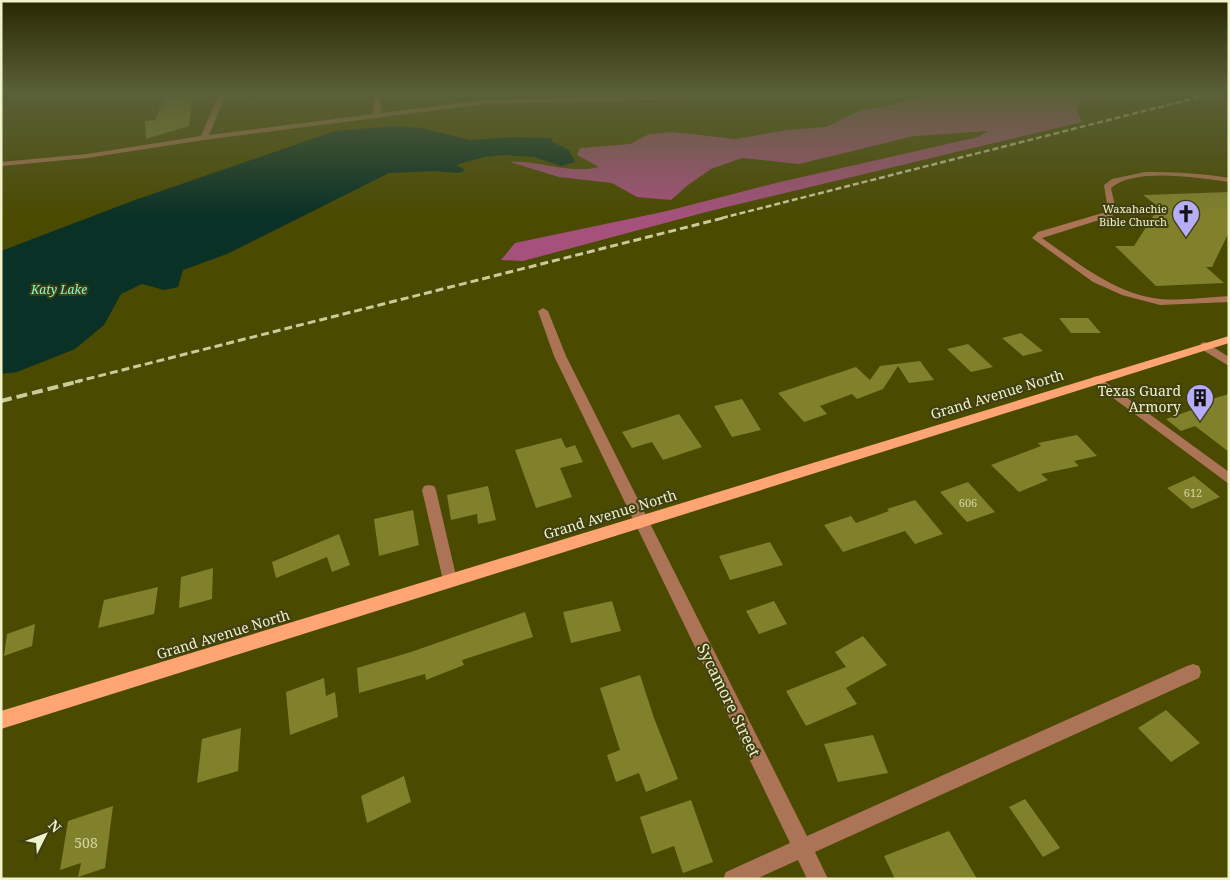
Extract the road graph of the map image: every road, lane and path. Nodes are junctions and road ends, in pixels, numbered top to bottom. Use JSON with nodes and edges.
{"nodes":[{"id":1,"x":206,"y":133,"type":"edge"},
{"id":2,"x":241,"y":133,"type":"edge"},
{"id":3,"x":204,"y":138,"type":"junction"},
{"id":4,"x":1,"y":164,"type":"edge"},
{"id":5,"x":1229,"y":180,"type":"edge"},
{"id":6,"x":1229,"y":299,"type":"edge"},
{"id":7,"x":543,"y":311,"type":"dead end"},
{"id":8,"x":1229,"y":338,"type":"edge"},
{"id":9,"x":1205,"y":346,"type":"junction"},
{"id":10,"x":1229,"y":362,"type":"edge"},
{"id":11,"x":1097,"y":380,"type":"junction"},
{"id":12,"x":1229,"y":479,"type":"edge"},
{"id":13,"x":429,"y":490,"type":"dead end"},
{"id":14,"x":643,"y":521,"type":"junction"},
{"id":15,"x":450,"y":580,"type":"junction"},
{"id":16,"x":1193,"y":672,"type":"dead end"},
{"id":17,"x":1,"y":720,"type":"edge"},
{"id":18,"x":802,"y":848,"type":"junction"},
{"id":19,"x":733,"y":879,"type":"edge"},
{"id":20,"x":818,"y":879,"type":"edge"}],
"edges":[{"from":1,"to":3,"type":"street"},
{"from":2,"to":3,"type":"street"},
{"from":3,"to":4,"type":"street"},
{"from":5,"to":6,"type":"street"},
{"from":7,"to":14,"type":"street","name":"Sycamore Street"},
{"from":8,"to":9,"type":"main road","name":"Grand Avenue North"},
{"from":9,"to":10,"type":"street"},
{"from":9,"to":11,"type":"main road","name":"Grand Avenue North"},
{"from":11,"to":12,"type":"street"},
{"from":11,"to":14,"type":"main road","name":"Grand Avenue North"},
{"from":13,"to":15,"type":"street"},
{"from":14,"to":15,"type":"main road","name":"Grand Avenue North"},
{"from":14,"to":18,"type":"street","name":"Sycamore Street"},
{"from":15,"to":17,"type":"main road","name":"Grand Avenue North"},
{"from":16,"to":18,"type":"street"},
{"from":18,"to":19,"type":"street"},
{"from":18,"to":20,"type":"street","name":"Sycamore Street"}]}
